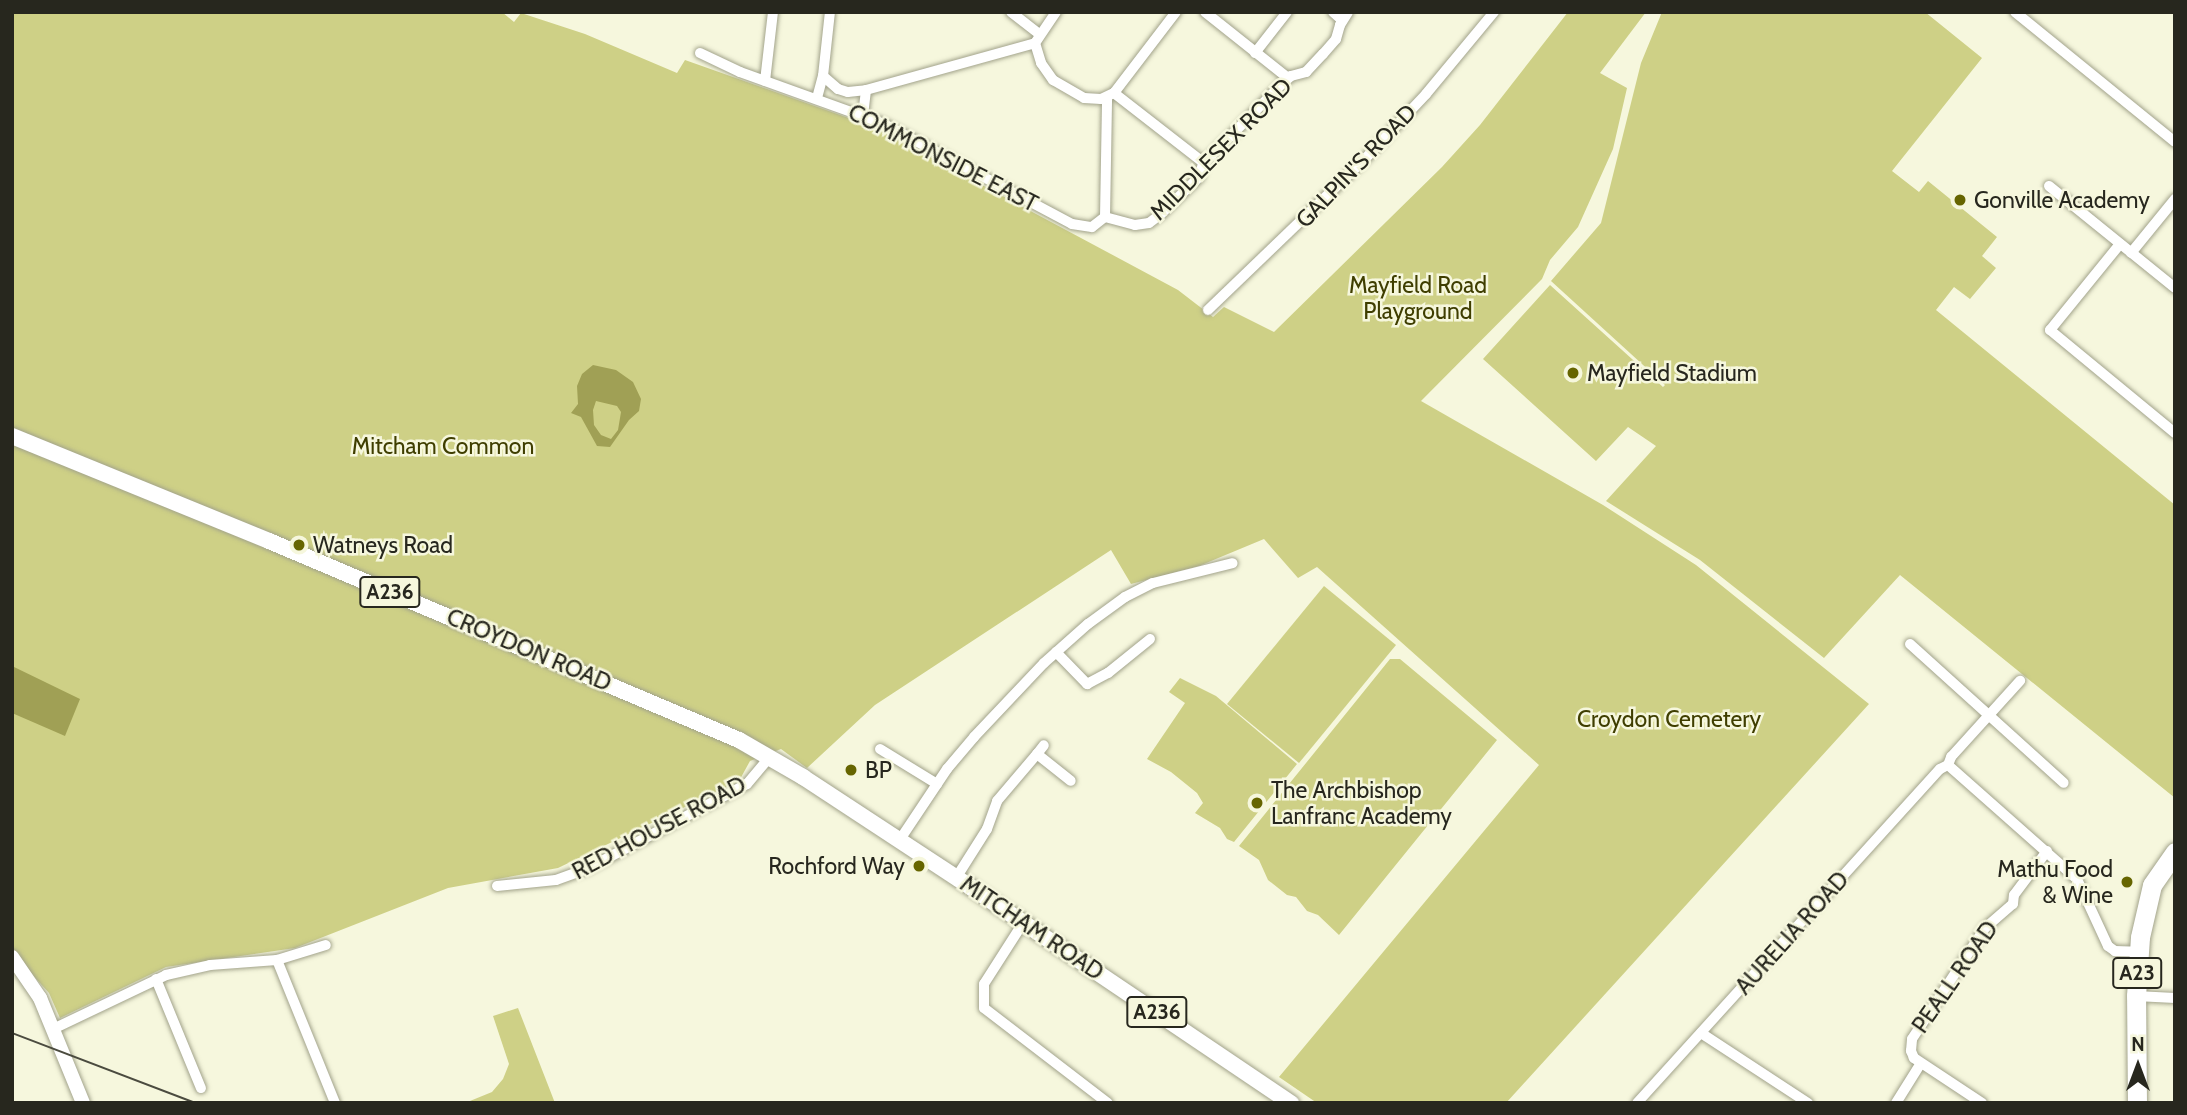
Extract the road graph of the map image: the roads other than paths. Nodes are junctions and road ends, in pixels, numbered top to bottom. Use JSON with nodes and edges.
{"nodes":[{"id":1,"x":773,"y":12,"type":"edge"},
{"id":2,"x":830,"y":12,"type":"edge"},
{"id":3,"x":1011,"y":12,"type":"edge"},
{"id":4,"x":1056,"y":12,"type":"edge"},
{"id":5,"x":1176,"y":12,"type":"edge"},
{"id":6,"x":1205,"y":12,"type":"edge"},
{"id":7,"x":1287,"y":12,"type":"edge"},
{"id":8,"x":1333,"y":12,"type":"edge"},
{"id":9,"x":1494,"y":12,"type":"edge"},
{"id":10,"x":2015,"y":12,"type":"edge"},
{"id":11,"x":1345,"y":16,"type":"edge"},
{"id":12,"x":1037,"y":38,"type":"junction"},
{"id":13,"x":700,"y":53,"type":"dead end"},
{"id":14,"x":1255,"y":53,"type":"junction"},
{"id":15,"x":823,"y":76,"type":"junction"},
{"id":16,"x":1288,"y":78,"type":"junction"},
{"id":17,"x":765,"y":81,"type":"junction"},
{"id":18,"x":866,"y":90,"type":"junction"},
{"id":19,"x":1110,"y":96,"type":"junction"},
{"id":20,"x":817,"y":98,"type":"junction"},
{"id":21,"x":863,"y":115,"type":"junction"},
{"id":22,"x":2175,"y":142,"type":"edge"},
{"id":23,"x":1204,"y":163,"type":"junction"},
{"id":24,"x":2049,"y":186,"type":"dead end"},
{"id":25,"x":2175,"y":199,"type":"edge"},
{"id":26,"x":1105,"y":218,"type":"junction"},
{"id":27,"x":2120,"y":244,"type":"junction"},
{"id":28,"x":2131,"y":253,"type":"junction"},
{"id":29,"x":2175,"y":288,"type":"edge"},
{"id":30,"x":1208,"y":310,"type":"dead end"},
{"id":31,"x":2175,"y":433,"type":"edge"},
{"id":32,"x":12,"y":436,"type":"edge"},
{"id":33,"x":1233,"y":563,"type":"dead end"},
{"id":34,"x":1150,"y":639,"type":"dead end"},
{"id":35,"x":1910,"y":644,"type":"dead end"},
{"id":36,"x":1056,"y":652,"type":"junction"},
{"id":37,"x":2020,"y":681,"type":"dead end"},
{"id":38,"x":1989,"y":715,"type":"junction"},
{"id":39,"x":880,"y":749,"type":"dead end"},
{"id":40,"x":770,"y":757,"type":"junction"},
{"id":41,"x":1948,"y":765,"type":"junction"},
{"id":42,"x":1071,"y":781,"type":"dead end"},
{"id":43,"x":937,"y":783,"type":"junction"},
{"id":44,"x":2064,"y":783,"type":"dead end"},
{"id":45,"x":899,"y":841,"type":"junction"},
{"id":46,"x":2047,"y":851,"type":"junction"},
{"id":47,"x":2172,"y":861,"type":"edge"},
{"id":48,"x":956,"y":878,"type":"junction"},
{"id":49,"x":497,"y":886,"type":"dead end"},
{"id":50,"x":1023,"y":923,"type":"junction"},
{"id":51,"x":326,"y":945,"type":"dead end"},
{"id":52,"x":2138,"y":953,"type":"junction"},
{"id":53,"x":12,"y":957,"type":"edge"},
{"id":54,"x":277,"y":960,"type":"junction"},
{"id":55,"x":156,"y":979,"type":"junction"},
{"id":56,"x":2136,"y":996,"type":"junction"},
{"id":57,"x":2175,"y":998,"type":"edge"},
{"id":58,"x":53,"y":1029,"type":"junction"},
{"id":59,"x":1701,"y":1033,"type":"junction"},
{"id":60,"x":1922,"y":1063,"type":"junction"},
{"id":61,"x":201,"y":1087,"type":"dead end"},
{"id":62,"x":83,"y":1103,"type":"edge"},
{"id":63,"x":335,"y":1103,"type":"edge"},
{"id":64,"x":1108,"y":1103,"type":"edge"},
{"id":65,"x":1291,"y":1103,"type":"edge"},
{"id":66,"x":1637,"y":1103,"type":"edge"},
{"id":67,"x":1808,"y":1103,"type":"edge"},
{"id":68,"x":1896,"y":1103,"type":"edge"},
{"id":69,"x":1982,"y":1103,"type":"edge"},
{"id":70,"x":2137,"y":1103,"type":"edge"}],
"edges":[{"from":1,"to":17,"type":"street"},
{"from":2,"to":15,"type":"street"},
{"from":3,"to":12,"type":"street"},
{"from":4,"to":12,"type":"street"},
{"from":5,"to":19,"type":"street"},
{"from":6,"to":14,"type":"street"},
{"from":7,"to":14,"type":"street"},
{"from":8,"to":11,"type":"street"},
{"from":9,"to":30,"type":"street","name":"GALPIN'S ROAD"},
{"from":10,"to":22,"type":"street"},
{"from":11,"to":16,"type":"street","name":"MIDDLESEX ROAD"},
{"from":12,"to":18,"type":"street"},
{"from":12,"to":19,"type":"street"},
{"from":13,"to":17,"type":"street","name":"COMMONSIDE EAST"},
{"from":14,"to":16,"type":"street"},
{"from":15,"to":18,"type":"street"},
{"from":15,"to":20,"type":"street"},
{"from":16,"to":23,"type":"street","name":"MIDDLESEX ROAD"},
{"from":17,"to":20,"type":"street","name":"COMMONSIDE EAST"},
{"from":18,"to":21,"type":"street"},
{"from":19,"to":23,"type":"street"},
{"from":19,"to":26,"type":"street"},
{"from":20,"to":21,"type":"street","name":"COMMONSIDE EAST"},
{"from":21,"to":26,"type":"street","name":"COMMONSIDE EAST"},
{"from":23,"to":26,"type":"street","name":"MIDDLESEX ROAD"},
{"from":24,"to":27,"type":"street"},
{"from":25,"to":28,"type":"street"},
{"from":27,"to":28,"type":"street"},
{"from":27,"to":31,"type":"street"},
{"from":28,"to":29,"type":"street"},
{"from":32,"to":40,"type":"main road","name":"CROYDON ROAD","number":"A236"},
{"from":33,"to":36,"type":"street"},
{"from":34,"to":36,"type":"street"},
{"from":35,"to":38,"type":"street"},
{"from":36,"to":43,"type":"street"},
{"from":37,"to":38,"type":"street","name":"AURELIA ROAD"},
{"from":38,"to":41,"type":"street","name":"AURELIA ROAD"},
{"from":38,"to":44,"type":"street"},
{"from":39,"to":43,"type":"street"},
{"from":40,"to":45,"type":"main road","name":"MITCHAM ROAD","number":"A236"},
{"from":40,"to":49,"type":"street","name":"RED HOUSE ROAD"},
{"from":41,"to":46,"type":"street"},
{"from":41,"to":59,"type":"street","name":"AURELIA ROAD"},
{"from":42,"to":48,"type":"street"},
{"from":43,"to":45,"type":"street"},
{"from":45,"to":48,"type":"main road","name":"MITCHAM ROAD","number":"A236"},
{"from":46,"to":52,"type":"street"},
{"from":46,"to":60,"type":"street","name":"PEALL ROAD"},
{"from":47,"to":52,"type":"highway","number":"A23"},
{"from":48,"to":50,"type":"main road","name":"MITCHAM ROAD","number":"A236"},
{"from":50,"to":64,"type":"street"},
{"from":50,"to":65,"type":"main road","name":"MITCHAM ROAD","number":"A236"},
{"from":51,"to":54,"type":"street"},
{"from":52,"to":56,"type":"highway","number":"A23"},
{"from":53,"to":58,"type":"main road"},
{"from":54,"to":55,"type":"street"},
{"from":54,"to":63,"type":"street"},
{"from":55,"to":58,"type":"street"},
{"from":55,"to":61,"type":"street"},
{"from":56,"to":57,"type":"street"},
{"from":56,"to":70,"type":"highway","number":"A23"},
{"from":58,"to":62,"type":"main road"},
{"from":59,"to":66,"type":"street","name":"AURELIA ROAD"},
{"from":59,"to":67,"type":"street"},
{"from":60,"to":68,"type":"street"},
{"from":60,"to":69,"type":"street","name":"PEALL ROAD"}]}
